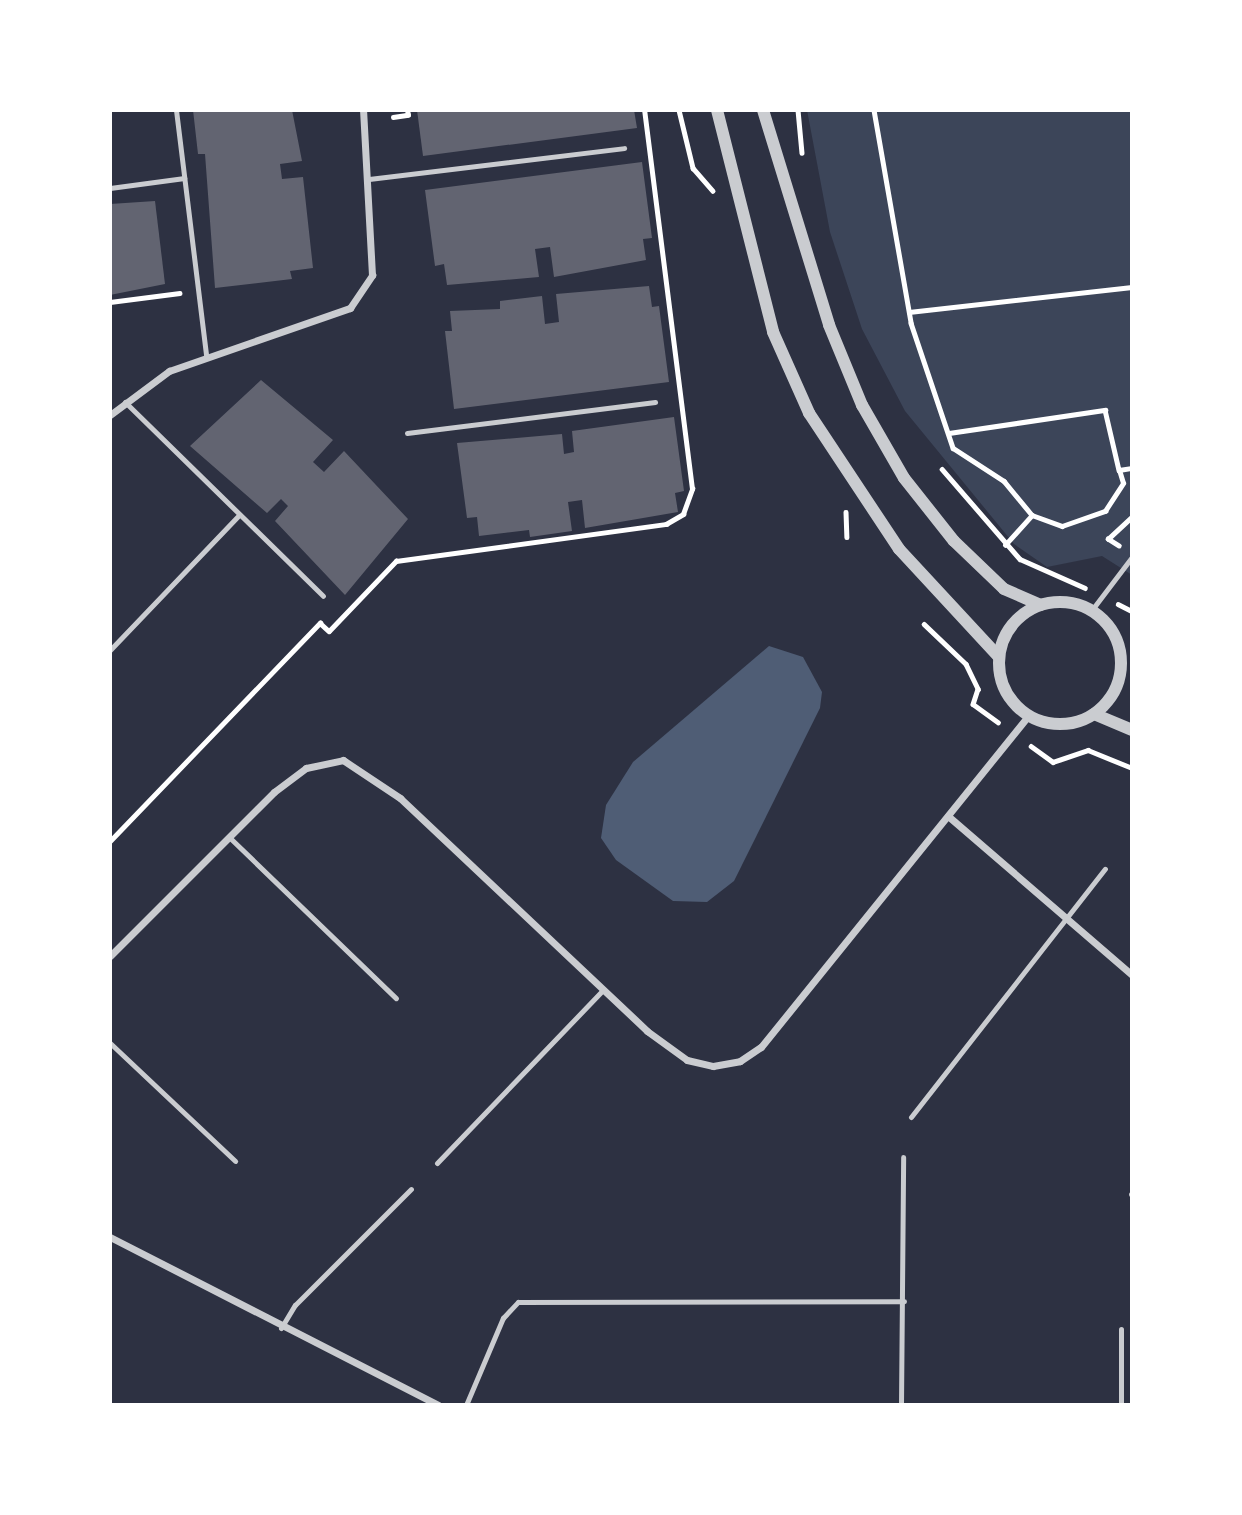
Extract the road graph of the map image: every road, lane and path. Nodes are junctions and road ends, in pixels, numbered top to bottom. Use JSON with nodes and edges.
{"nodes":[{"id":1,"x":176,"y":110,"type":"edge"},
{"id":2,"x":363,"y":110,"type":"edge"},
{"id":3,"x":407,"y":110,"type":"edge"},
{"id":4,"x":644,"y":110,"type":"edge"},
{"id":5,"x":680,"y":110,"type":"edge"},
{"id":6,"x":717,"y":110,"type":"edge"},
{"id":7,"x":763,"y":110,"type":"edge"},
{"id":8,"x":798,"y":110,"type":"edge"},
{"id":9,"x":874,"y":110,"type":"edge"},
{"id":10,"x":393,"y":117,"type":"dead end"},
{"id":11,"x":806,"y":140,"type":"dead end"},
{"id":12,"x":624,"y":148,"type":"dead end"},
{"id":13,"x":693,"y":168,"type":"dead end"},
{"id":14,"x":184,"y":178,"type":"junction"},
{"id":15,"x":369,"y":179,"type":"junction"},
{"id":16,"x":110,"y":188,"type":"edge"},
{"id":17,"x":1132,"y":287,"type":"edge"},
{"id":18,"x":198,"y":291,"type":"junction"},
{"id":19,"x":110,"y":302,"type":"edge"},
{"id":20,"x":909,"y":312,"type":"junction"},
{"id":21,"x":206,"y":356,"type":"junction"},
{"id":22,"x":125,"y":402,"type":"junction"},
{"id":23,"x":655,"y":402,"type":"dead end"},
{"id":24,"x":110,"y":415,"type":"edge"},
{"id":25,"x":407,"y":433,"type":"dead end"},
{"id":26,"x":948,"y":433,"type":"junction"},
{"id":27,"x":1132,"y":468,"type":"edge"},
{"id":28,"x":942,"y":469,"type":"dead end"},
{"id":29,"x":1119,"y":471,"type":"junction"},
{"id":30,"x":1032,"y":515,"type":"junction"},
{"id":31,"x":238,"y":516,"type":"junction"},
{"id":32,"x":1132,"y":517,"type":"edge"},
{"id":33,"x":1005,"y":545,"type":"junction"},
{"id":34,"x":1124,"y":550,"type":"dead end"},
{"id":35,"x":1132,"y":557,"type":"edge"},
{"id":36,"x":323,"y":596,"type":"dead end"},
{"id":37,"x":1102,"y":597,"type":"junction"},
{"id":38,"x":1041,"y":605,"type":"junction"},
{"id":39,"x":1091,"y":611,"type":"junction"},
{"id":40,"x":1132,"y":611,"type":"edge"},
{"id":41,"x":110,"y":650,"type":"edge"},
{"id":42,"x":999,"y":657,"type":"junction"},
{"id":43,"x":1126,"y":673,"type":"edge"},
{"id":44,"x":1094,"y":714,"type":"junction"},
{"id":45,"x":1028,"y":716,"type":"junction"},
{"id":46,"x":1132,"y":730,"type":"edge"},
{"id":47,"x":948,"y":816,"type":"junction"},
{"id":48,"x":229,"y":837,"type":"junction"},
{"id":49,"x":110,"y":841,"type":"edge"},
{"id":50,"x":1105,"y":869,"type":"dead end"},
{"id":51,"x":1066,"y":917,"type":"junction"},
{"id":52,"x":110,"y":956,"type":"edge"},
{"id":53,"x":1132,"y":975,"type":"edge"},
{"id":54,"x":603,"y":990,"type":"junction"},
{"id":55,"x":396,"y":998,"type":"dead end"},
{"id":56,"x":110,"y":1043,"type":"edge"},
{"id":57,"x":911,"y":1117,"type":"dead end"},
{"id":58,"x":903,"y":1157,"type":"dead end"},
{"id":59,"x":235,"y":1161,"type":"dead end"},
{"id":60,"x":438,"y":1163,"type":"dead end"},
{"id":61,"x":411,"y":1189,"type":"dead end"},
{"id":62,"x":110,"y":1237,"type":"edge"},
{"id":63,"x":904,"y":1301,"type":"junction"},
{"id":64,"x":281,"y":1328,"type":"junction"},
{"id":65,"x":1121,"y":1329,"type":"dead end"},
{"id":66,"x":438,"y":1405,"type":"edge"},
{"id":67,"x":466,"y":1405,"type":"edge"},
{"id":68,"x":901,"y":1405,"type":"edge"},
{"id":69,"x":1121,"y":1405,"type":"edge"}],
"edges":[{"from":1,"to":14,"type":"lane"},
{"from":2,"to":15,"type":"street"},
{"from":3,"to":10,"type":"path"},
{"from":4,"to":49,"type":"path"},
{"from":5,"to":13,"type":"path"},
{"from":6,"to":42,"type":"street"},
{"from":7,"to":38,"type":"street"},
{"from":8,"to":11,"type":"path"},
{"from":9,"to":20,"type":"path"},
{"from":12,"to":15,"type":"lane"},
{"from":14,"to":16,"type":"lane"},
{"from":14,"to":18,"type":"lane"},
{"from":15,"to":21,"type":"street"},
{"from":17,"to":20,"type":"path"},
{"from":18,"to":19,"type":"path"},
{"from":18,"to":21,"type":"lane"},
{"from":20,"to":26,"type":"path"},
{"from":21,"to":22,"type":"street"},
{"from":22,"to":24,"type":"street"},
{"from":22,"to":31,"type":"lane"},
{"from":23,"to":25,"type":"lane"},
{"from":26,"to":29,"type":"path"},
{"from":26,"to":30,"type":"path"},
{"from":27,"to":29,"type":"path"},
{"from":28,"to":33,"type":"path"},
{"from":29,"to":30,"type":"path"},
{"from":30,"to":33,"type":"path"},
{"from":31,"to":36,"type":"lane"},
{"from":31,"to":41,"type":"lane"},
{"from":32,"to":34,"type":"path"},
{"from":33,"to":37,"type":"path"},
{"from":35,"to":37,"type":"lane"},
{"from":37,"to":39,"type":"lane"},
{"from":37,"to":40,"type":"path"},
{"from":38,"to":39,"type":"street"},
{"from":38,"to":42,"type":"street"},
{"from":39,"to":43,"type":"street"},
{"from":42,"to":45,"type":"street"},
{"from":43,"to":44,"type":"street"},
{"from":44,"to":45,"type":"street"},
{"from":44,"to":46,"type":"street"},
{"from":45,"to":47,"type":"street"},
{"from":47,"to":51,"type":"street"},
{"from":47,"to":54,"type":"street"},
{"from":48,"to":52,"type":"street"},
{"from":48,"to":54,"type":"street"},
{"from":48,"to":55,"type":"lane"},
{"from":50,"to":51,"type":"lane"},
{"from":51,"to":53,"type":"street"},
{"from":51,"to":57,"type":"lane"},
{"from":54,"to":60,"type":"lane"},
{"from":56,"to":59,"type":"lane"},
{"from":58,"to":63,"type":"lane"},
{"from":61,"to":64,"type":"lane"},
{"from":62,"to":64,"type":"street"},
{"from":63,"to":67,"type":"lane"},
{"from":63,"to":68,"type":"lane"},
{"from":64,"to":66,"type":"street"},
{"from":65,"to":69,"type":"lane"}]}
